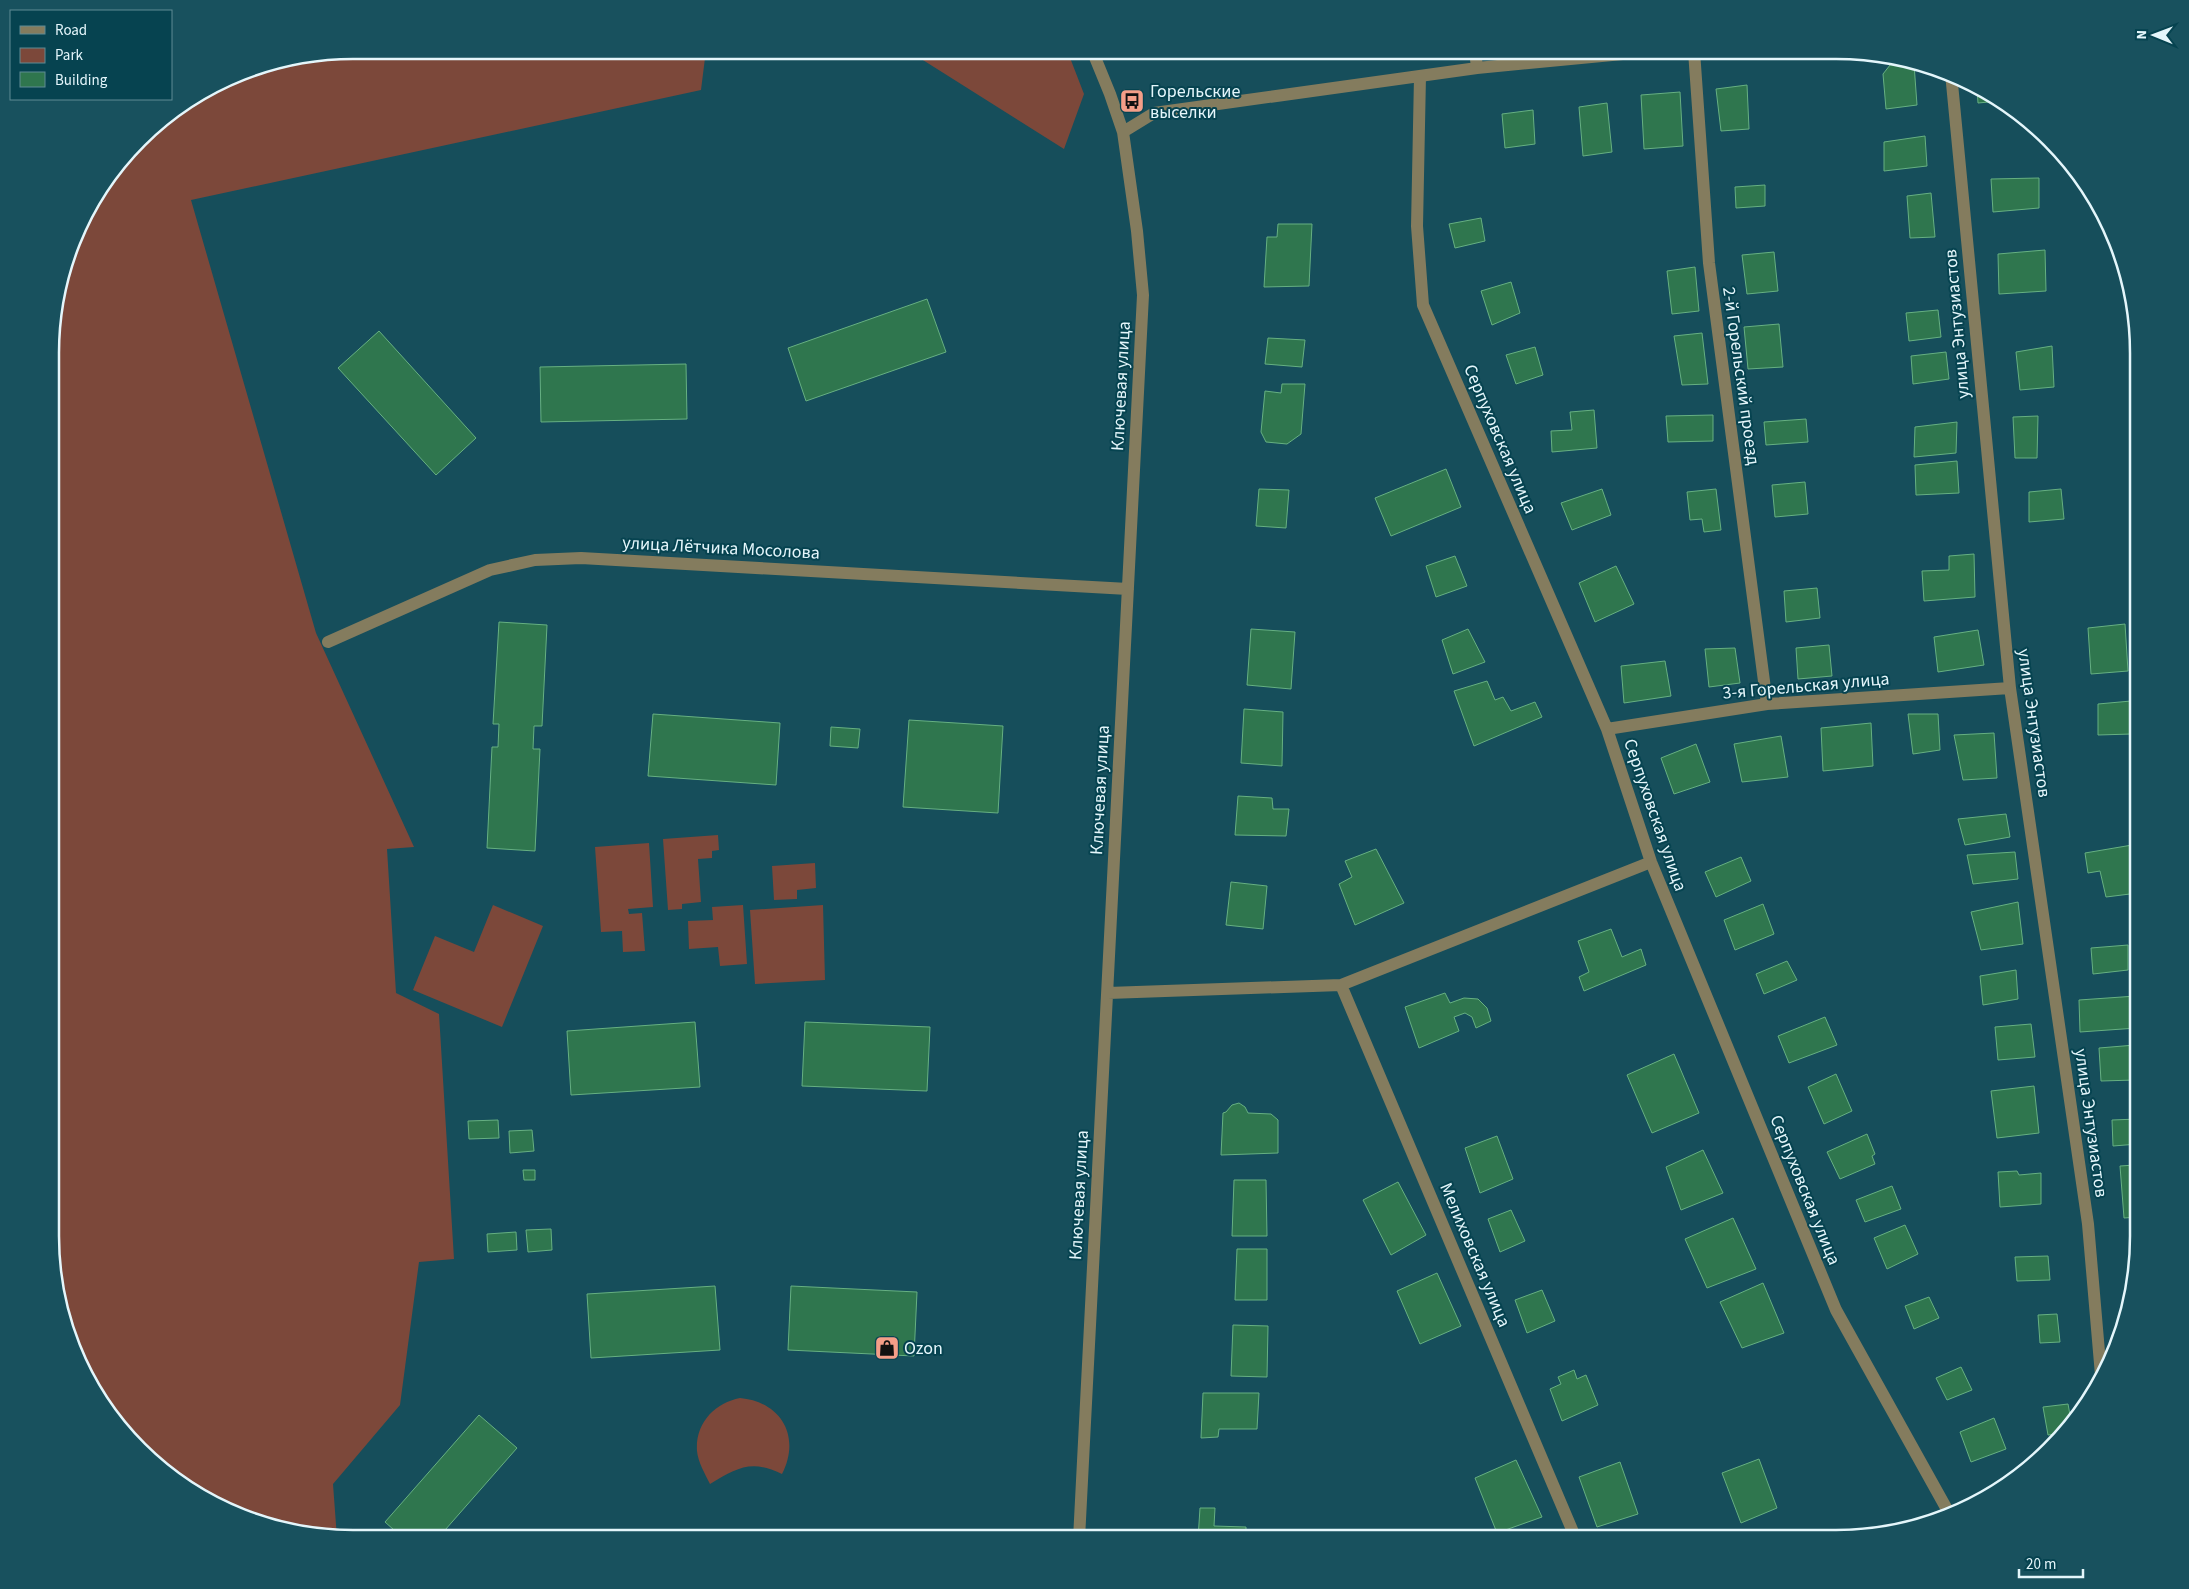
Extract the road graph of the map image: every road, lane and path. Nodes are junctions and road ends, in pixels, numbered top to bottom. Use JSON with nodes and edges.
{"nodes":[{"id":1,"x":1096,"y":59,"type":"edge"},
{"id":2,"x":1476,"y":59,"type":"edge"},
{"id":3,"x":1566,"y":59,"type":"edge"},
{"id":4,"x":1695,"y":59,"type":"edge"},
{"id":5,"x":1477,"y":68,"type":"junction"},
{"id":6,"x":1420,"y":76,"type":"junction"},
{"id":7,"x":1952,"y":82,"type":"edge"},
{"id":8,"x":1123,"y":132,"type":"junction"},
{"id":9,"x":1128,"y":588,"type":"junction"},
{"id":10,"x":328,"y":642,"type":"dead end"},
{"id":11,"x":2010,"y":688,"type":"junction"},
{"id":12,"x":1767,"y":704,"type":"junction"},
{"id":13,"x":1607,"y":729,"type":"junction"},
{"id":14,"x":1651,"y":862,"type":"junction"},
{"id":15,"x":1341,"y":985,"type":"junction"},
{"id":16,"x":1108,"y":993,"type":"junction"},
{"id":17,"x":2100,"y":1366,"type":"edge"},
{"id":18,"x":1947,"y":1509,"type":"edge"},
{"id":19,"x":1079,"y":1530,"type":"edge"},
{"id":20,"x":1572,"y":1530,"type":"edge"}],
"edges":[{"from":1,"to":8,"type":"street","name":"Ключевая улица"},
{"from":2,"to":5,"type":"street"},
{"from":3,"to":5,"type":"street"},
{"from":4,"to":12,"type":"street","name":"2-й Горельский проезд"},
{"from":5,"to":6,"type":"street"},
{"from":6,"to":8,"type":"street"},
{"from":6,"to":13,"type":"street","name":"Серпуховская улица"},
{"from":7,"to":11,"type":"street","name":"улица Энтузиастов"},
{"from":8,"to":9,"type":"street","name":"Ключевая улица"},
{"from":9,"to":10,"type":"street","name":"улица Лётчика Мосолова"},
{"from":9,"to":16,"type":"street","name":"Ключевая улица"},
{"from":11,"to":12,"type":"street","name":"3-я Горельская улица"},
{"from":11,"to":17,"type":"street","name":"улица Энтузиастов"},
{"from":12,"to":13,"type":"street","name":"3-я Горельская улица"},
{"from":13,"to":14,"type":"street","name":"Серпуховская улица"},
{"from":14,"to":15,"type":"street"},
{"from":14,"to":18,"type":"street","name":"Серпуховская улица"},
{"from":15,"to":16,"type":"street"},
{"from":15,"to":20,"type":"street","name":"Мелиховская улица"},
{"from":16,"to":19,"type":"street","name":"Ключевая улица"}]}
